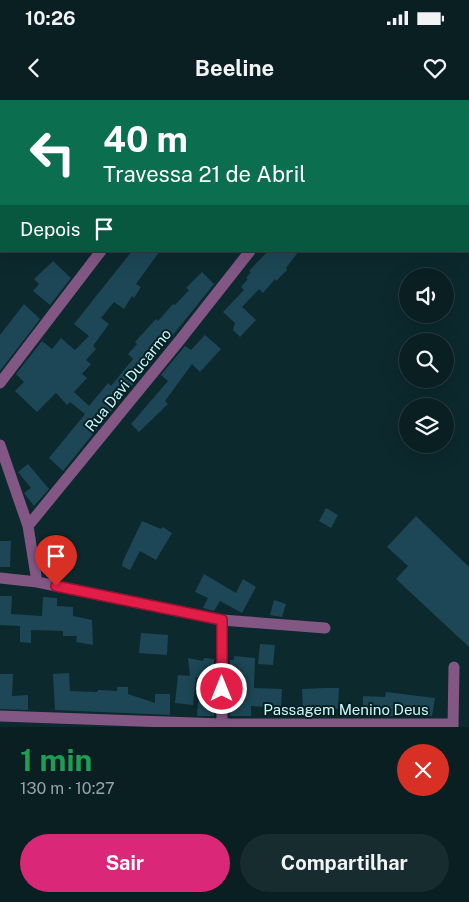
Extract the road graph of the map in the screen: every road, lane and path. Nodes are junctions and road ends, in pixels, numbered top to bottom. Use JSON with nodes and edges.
{"nodes":[{"id":1,"x":100,"y":252,"type":"edge"},
{"id":2,"x":249,"y":252,"type":"edge"},
{"id":3,"x":0,"y":383,"type":"edge"},
{"id":4,"x":0,"y":445,"type":"edge"},
{"id":5,"x":28,"y":526,"type":"junction"},
{"id":6,"x":0,"y":578,"type":"edge"},
{"id":7,"x":37,"y":582,"type":"junction"},
{"id":8,"x":222,"y":620,"type":"junction"},
{"id":9,"x":325,"y":628,"type":"dead end"},
{"id":10,"x":454,"y":667,"type":"dead end"},
{"id":11,"x":0,"y":716,"type":"edge"},
{"id":12,"x":222,"y":725,"type":"edge"},
{"id":13,"x":452,"y":725,"type":"edge"}],
"edges":[{"from":1,"to":3,"type":"street"},
{"from":2,"to":5,"type":"street","name":"Rua Davi Ducarmo"},
{"from":4,"to":5,"type":"street"},
{"from":5,"to":7,"type":"street"},
{"from":6,"to":7,"type":"street"},
{"from":7,"to":8,"type":"street"},
{"from":8,"to":9,"type":"street"},
{"from":8,"to":12,"type":"street"},
{"from":10,"to":13,"type":"street"},
{"from":11,"to":12,"type":"street","name":"Passagem Menino Deus"},
{"from":12,"to":13,"type":"street","name":"Passagem Menino Deus"}]}
